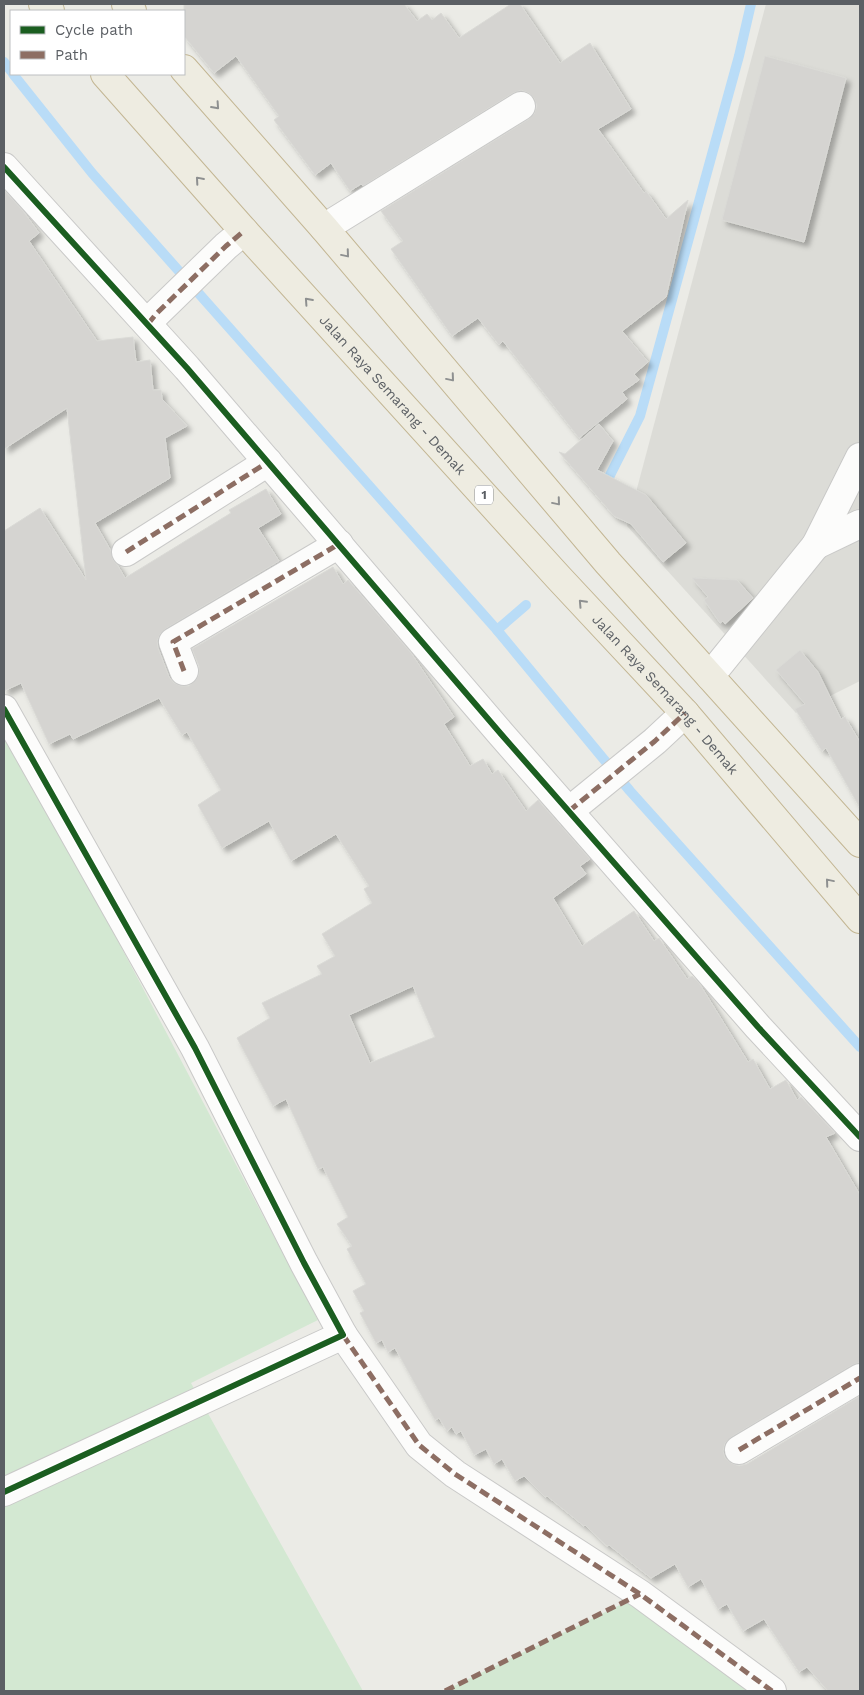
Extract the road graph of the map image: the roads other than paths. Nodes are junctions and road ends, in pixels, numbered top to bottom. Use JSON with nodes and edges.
{"nodes":[{"id":1,"x":185,"y":70,"type":"edge"},
{"id":2,"x":106,"y":75,"type":"edge"},
{"id":3,"x":521,"y":106,"type":"dead end"},
{"id":4,"x":4,"y":167,"type":"edge"},
{"id":5,"x":324,"y":228,"type":"junction"},
{"id":6,"x":235,"y":238,"type":"junction"},
{"id":7,"x":152,"y":319,"type":"junction"},
{"id":8,"x":860,"y":457,"type":"edge"},
{"id":9,"x":268,"y":462,"type":"junction"},
{"id":10,"x":860,"y":524,"type":"edge"},
{"id":11,"x":339,"y":544,"type":"junction"},
{"id":12,"x":816,"y":545,"type":"junction"},
{"id":13,"x":126,"y":552,"type":"dead end"},
{"id":14,"x":184,"y":671,"type":"dead end"},
{"id":15,"x":710,"y":676,"type":"junction"},
{"id":16,"x":4,"y":709,"type":"edge"},
{"id":17,"x":685,"y":714,"type":"junction"},
{"id":18,"x":569,"y":812,"type":"junction"},
{"id":19,"x":860,"y":843,"type":"edge"},
{"id":20,"x":860,"y":919,"type":"edge"},
{"id":21,"x":860,"y":1138,"type":"edge"},
{"id":22,"x":343,"y":1335,"type":"junction"},
{"id":23,"x":860,"y":1378,"type":"edge"},
{"id":24,"x":739,"y":1450,"type":"dead end"},
{"id":25,"x":4,"y":1492,"type":"edge"},
{"id":26,"x":772,"y":1691,"type":"edge"}],
"edges":[{"from":1,"to":5,"type":"highway","one_way":true},
{"from":6,"to":2,"type":"highway","name":"Jalan Raya Semarang - Demak","number":"1","one_way":true},
{"from":3,"to":5,"type":"street"},
{"from":4,"to":7,"type":"street"},
{"from":5,"to":15,"type":"highway","one_way":true},
{"from":6,"to":7,"type":"street"},
{"from":17,"to":6,"type":"highway","name":"Jalan Raya Semarang - Demak","number":"1","one_way":true},
{"from":7,"to":9,"type":"street"},
{"from":8,"to":12,"type":"street"},
{"from":9,"to":11,"type":"street"},
{"from":9,"to":13,"type":"street"},
{"from":10,"to":12,"type":"street"},
{"from":11,"to":14,"type":"street"},
{"from":11,"to":18,"type":"street"},
{"from":12,"to":15,"type":"street"},
{"from":15,"to":19,"type":"highway"},
{"from":16,"to":22,"type":"street"},
{"from":17,"to":18,"type":"street"},
{"from":20,"to":17,"type":"highway","name":"Jalan Raya Semarang - Demak","number":"1","one_way":true},
{"from":18,"to":21,"type":"street"},
{"from":22,"to":25,"type":"street"},
{"from":22,"to":26,"type":"street"},
{"from":23,"to":24,"type":"street"}]}
